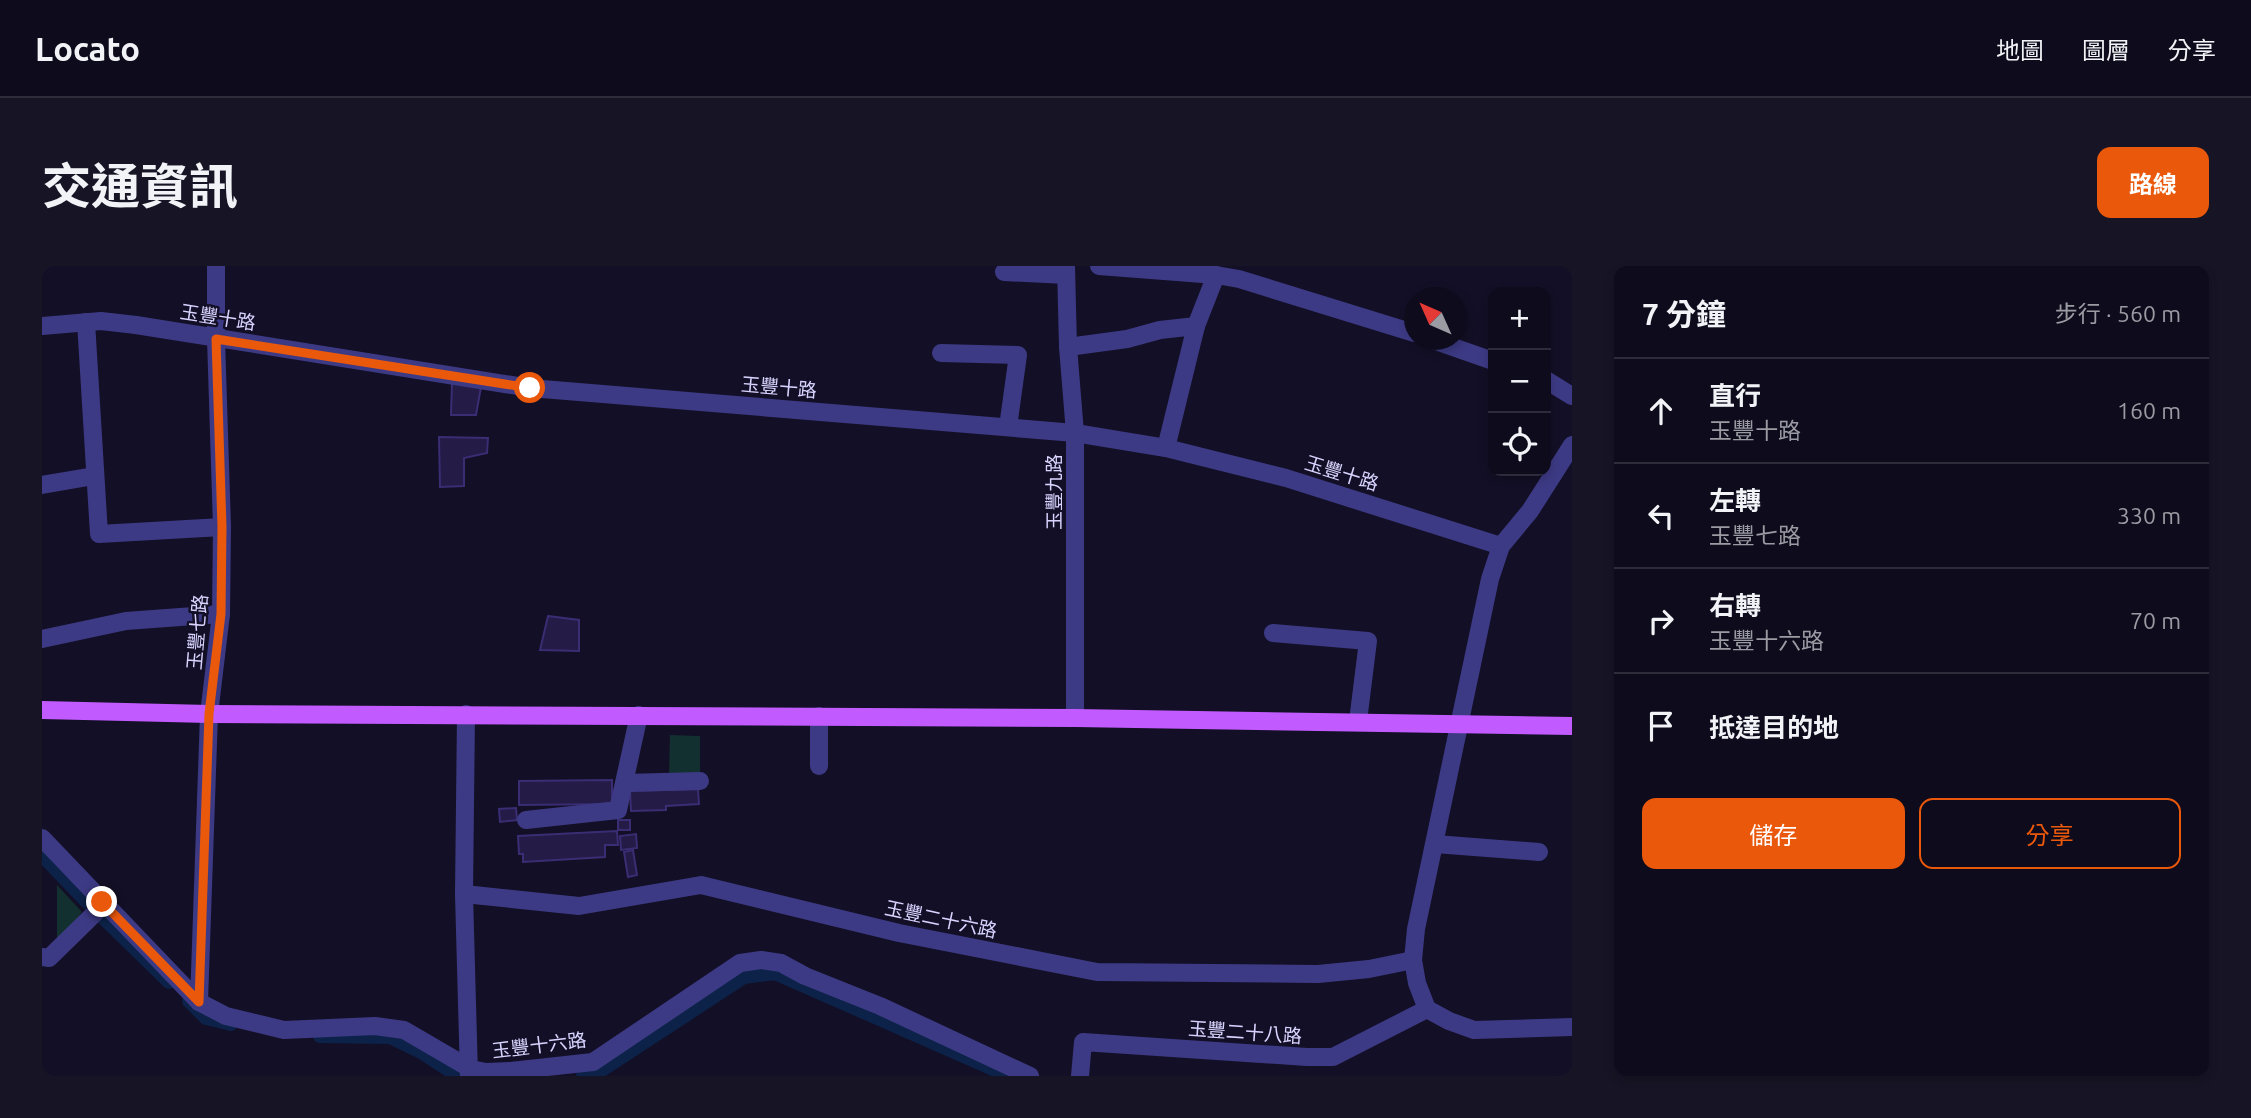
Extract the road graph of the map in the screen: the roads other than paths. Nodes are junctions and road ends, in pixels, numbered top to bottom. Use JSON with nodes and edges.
{"nodes":[{"id":1,"x":216,"y":266,"type":"edge"},
{"id":2,"x":1098,"y":266,"type":"edge"},
{"id":3,"x":1066,"y":271,"type":"edge"},
{"id":4,"x":1004,"y":272,"type":"dead end"},
{"id":5,"x":1216,"y":275,"type":"junction"},
{"id":6,"x":86,"y":322,"type":"junction"},
{"id":7,"x":42,"y":326,"type":"edge"},
{"id":8,"x":1196,"y":326,"type":"junction"},
{"id":9,"x":1404,"y":330,"type":"edge"},
{"id":10,"x":216,"y":339,"type":"junction"},
{"id":11,"x":1068,"y":347,"type":"junction"},
{"id":12,"x":1462,"y":350,"type":"edge"},
{"id":13,"x":941,"y":353,"type":"dead end"},
{"id":14,"x":1488,"y":359,"type":"edge"},
{"id":15,"x":1551,"y":383,"type":"edge"},
{"id":16,"x":1572,"y":396,"type":"edge"},
{"id":17,"x":1008,"y":428,"type":"junction"},
{"id":18,"x":1075,"y":433,"type":"junction"},
{"id":19,"x":1572,"y":445,"type":"edge"},
{"id":20,"x":1166,"y":448,"type":"junction"},
{"id":21,"x":94,"y":476,"type":"junction"},
{"id":22,"x":42,"y":485,"type":"edge"},
{"id":23,"x":222,"y":527,"type":"junction"},
{"id":24,"x":1501,"y":546,"type":"junction"},
{"id":25,"x":221,"y":614,"type":"junction"},
{"id":26,"x":1273,"y":633,"type":"dead end"},
{"id":27,"x":42,"y":639,"type":"edge"},
{"id":28,"x":42,"y":710,"type":"edge"},
{"id":29,"x":209,"y":714,"type":"junction"},
{"id":30,"x":466,"y":714,"type":"junction"},
{"id":31,"x":639,"y":715,"type":"junction"},
{"id":32,"x":819,"y":716,"type":"junction"},
{"id":33,"x":1075,"y":718,"type":"junction"},
{"id":34,"x":1358,"y":722,"type":"junction"},
{"id":35,"x":1459,"y":724,"type":"junction"},
{"id":36,"x":1572,"y":726,"type":"edge"},
{"id":37,"x":819,"y":766,"type":"dead end"},
{"id":38,"x":701,"y":780,"type":"dead end"},
{"id":39,"x":625,"y":783,"type":"junction"},
{"id":40,"x":526,"y":820,"type":"dead end"},
{"id":41,"x":42,"y":838,"type":"edge"},
{"id":42,"x":1435,"y":844,"type":"junction"},
{"id":43,"x":1539,"y":852,"type":"dead end"},
{"id":44,"x":464,"y":894,"type":"junction"},
{"id":45,"x":99,"y":907,"type":"junction"},
{"id":46,"x":42,"y":957,"type":"edge"},
{"id":47,"x":1413,"y":960,"type":"junction"},
{"id":48,"x":199,"y":1002,"type":"junction"},
{"id":49,"x":1427,"y":1009,"type":"junction"},
{"id":50,"x":1572,"y":1027,"type":"edge"},
{"id":51,"x":470,"y":1073,"type":"edge"},
{"id":52,"x":1030,"y":1076,"type":"edge"},
{"id":53,"x":1080,"y":1076,"type":"edge"}],
"edges":[{"from":1,"to":10,"type":"street","name":"玉豐七路"},
{"from":2,"to":5,"type":"street"},
{"from":3,"to":4,"type":"street"},
{"from":3,"to":11,"type":"street","name":"玉豐九路"},
{"from":5,"to":8,"type":"street"},
{"from":5,"to":9,"type":"street"},
{"from":6,"to":7,"type":"street","name":"玉豐十路"},
{"from":6,"to":10,"type":"street","name":"玉豐十路"},
{"from":6,"to":21,"type":"street"},
{"from":8,"to":11,"type":"street"},
{"from":8,"to":20,"type":"street"},
{"from":10,"to":17,"type":"street","name":"玉豐十路"},
{"from":10,"to":23,"type":"street","name":"玉豐七路"},
{"from":11,"to":18,"type":"street","name":"玉豐九路"},
{"from":12,"to":14,"type":"street"},
{"from":13,"to":17,"type":"street"},
{"from":15,"to":16,"type":"street"},
{"from":17,"to":18,"type":"street","name":"玉豐十路"},
{"from":18,"to":20,"type":"street","name":"玉豐十路"},
{"from":18,"to":33,"type":"street","name":"玉豐九路"},
{"from":19,"to":24,"type":"street"},
{"from":20,"to":24,"type":"street","name":"玉豐十路"},
{"from":21,"to":22,"type":"street"},
{"from":21,"to":23,"type":"street"},
{"from":23,"to":25,"type":"street","name":"玉豐七路"},
{"from":24,"to":35,"type":"street"},
{"from":25,"to":27,"type":"street"},
{"from":25,"to":29,"type":"street","name":"玉豐七路"},
{"from":26,"to":34,"type":"street"},
{"from":28,"to":29,"type":"main road"},
{"from":29,"to":30,"type":"main road"},
{"from":29,"to":48,"type":"street","name":"玉豐七路"},
{"from":30,"to":31,"type":"main road"},
{"from":30,"to":44,"type":"street"},
{"from":31,"to":32,"type":"main road"},
{"from":31,"to":39,"type":"street"},
{"from":32,"to":33,"type":"main road"},
{"from":32,"to":37,"type":"street"},
{"from":33,"to":34,"type":"main road"},
{"from":34,"to":35,"type":"main road"},
{"from":35,"to":36,"type":"main road"},
{"from":35,"to":42,"type":"street"},
{"from":38,"to":39,"type":"street"},
{"from":39,"to":40,"type":"street"},
{"from":41,"to":45,"type":"street","name":"玉豐十六路"},
{"from":42,"to":43,"type":"street"},
{"from":42,"to":47,"type":"street"},
{"from":44,"to":47,"type":"street","name":"玉豐二十六路"},
{"from":44,"to":51,"type":"street"},
{"from":45,"to":46,"type":"street"},
{"from":45,"to":48,"type":"street","name":"玉豐十六路"},
{"from":47,"to":49,"type":"street"},
{"from":48,"to":51,"type":"street","name":"玉豐十六路"},
{"from":49,"to":50,"type":"street"},
{"from":49,"to":53,"type":"street","name":"玉豐二十八路"},
{"from":51,"to":52,"type":"street","name":"玉豐十六路"}]}
